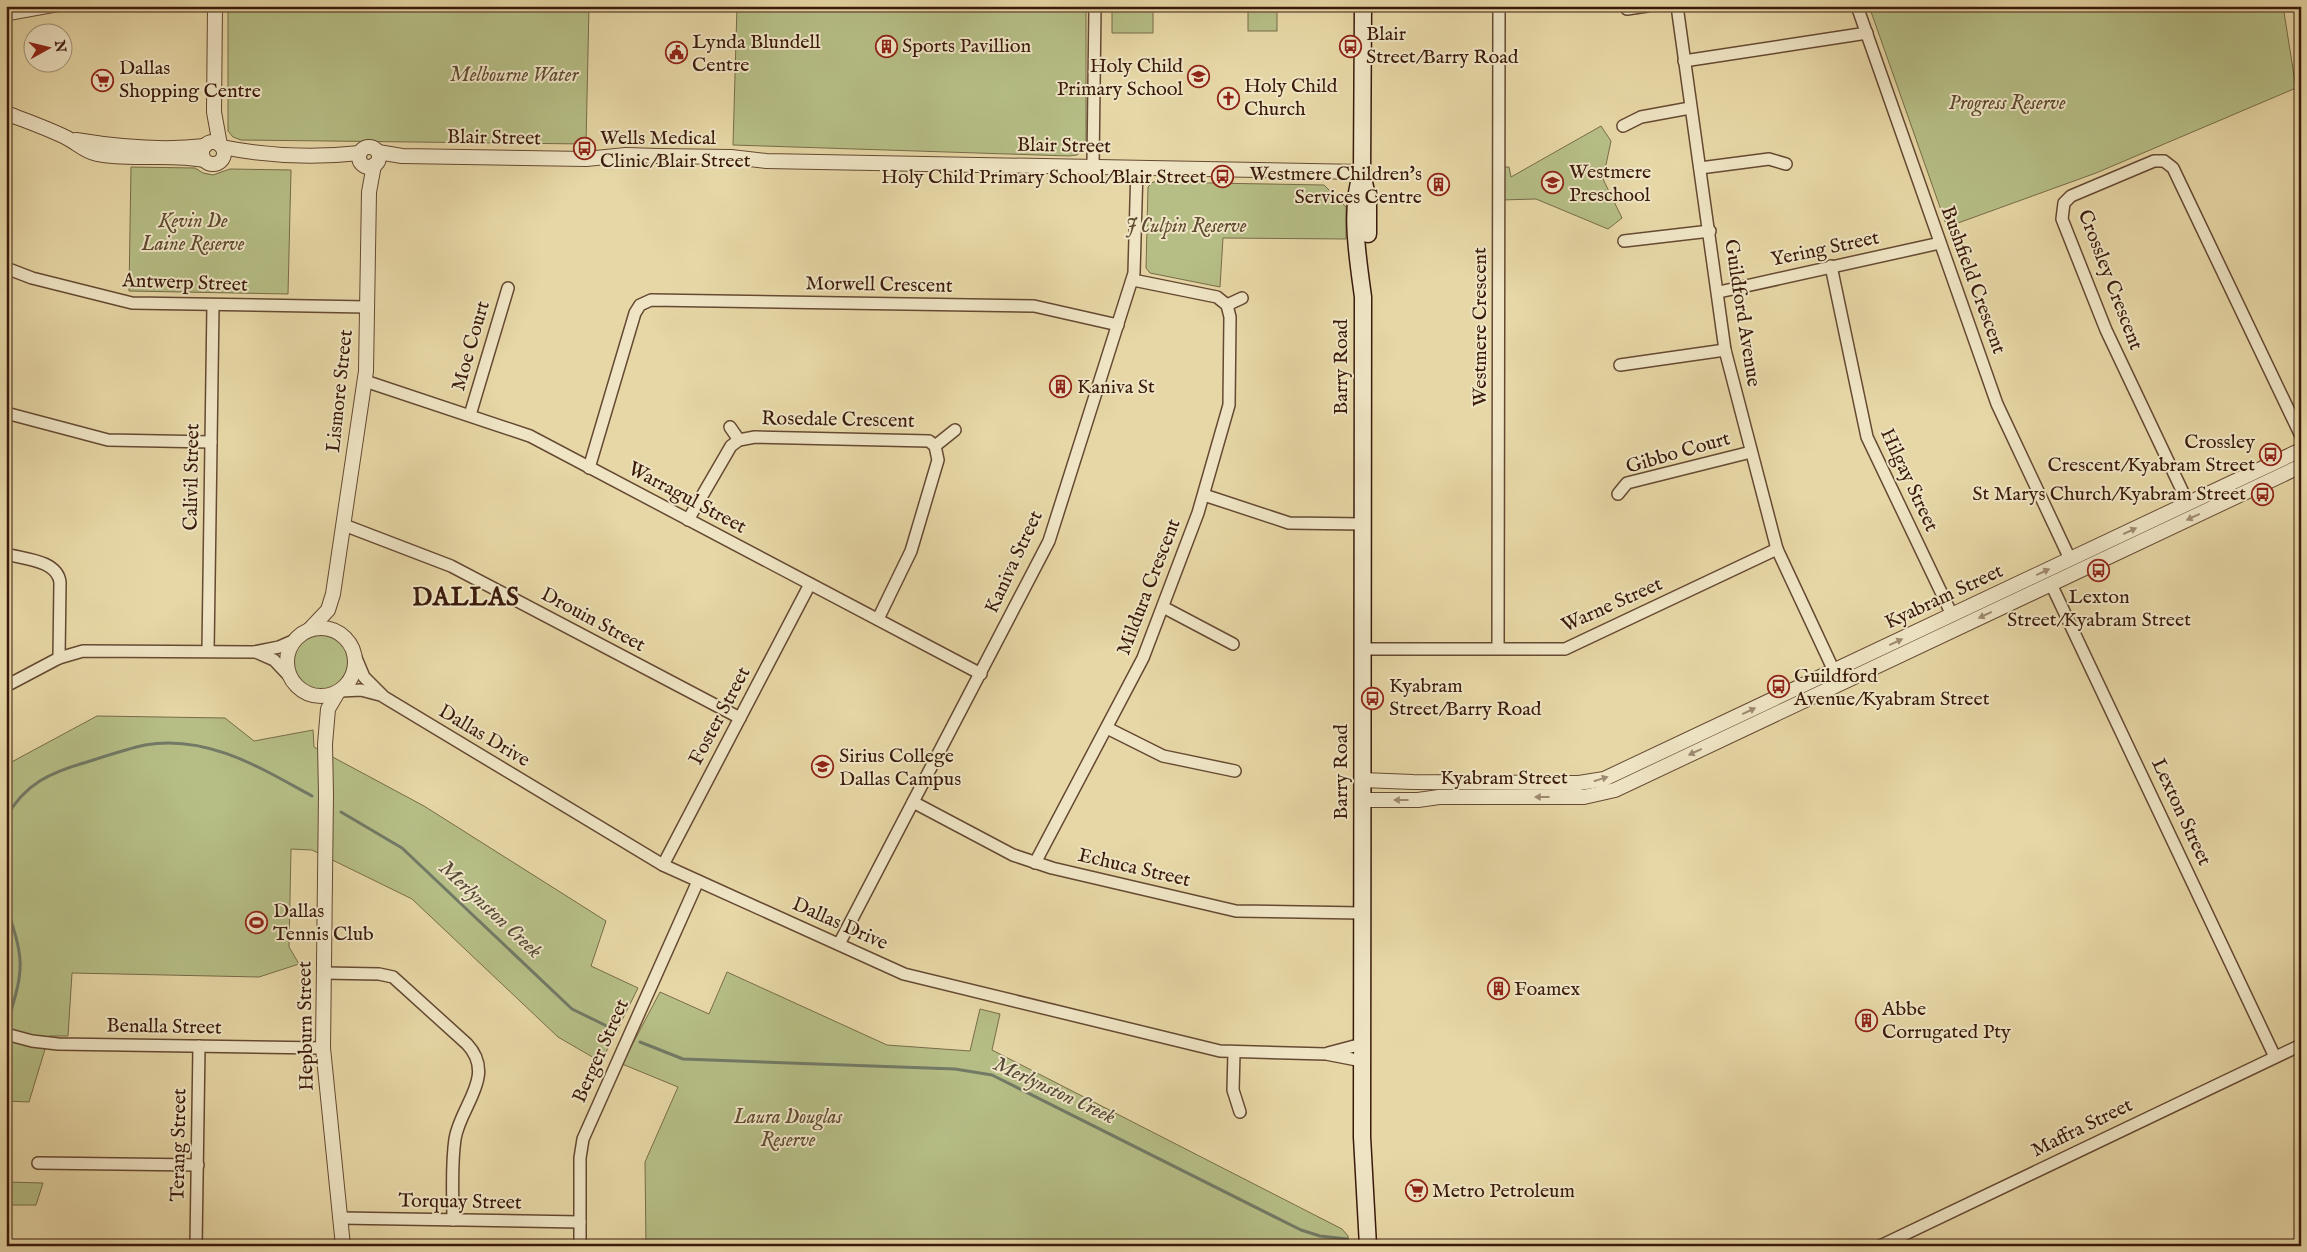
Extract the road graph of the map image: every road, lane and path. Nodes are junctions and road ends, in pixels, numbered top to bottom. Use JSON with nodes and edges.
{"nodes":[{"id":1,"x":61,"y":6,"type":"edge"},
{"id":2,"x":215,"y":6,"type":"edge"},
{"id":3,"x":1095,"y":6,"type":"edge"},
{"id":4,"x":1362,"y":6,"type":"edge"},
{"id":5,"x":1499,"y":6,"type":"edge"},
{"id":6,"x":1647,"y":6,"type":"edge"},
{"id":7,"x":1677,"y":6,"type":"edge"},
{"id":8,"x":1857,"y":6,"type":"edge"},
{"id":9,"x":1627,"y":9,"type":"dead end"},
{"id":10,"x":6,"y":16,"type":"edge"},
{"id":11,"x":1867,"y":34,"type":"junction"},
{"id":12,"x":1684,"y":61,"type":"junction"},
{"id":13,"x":1690,"y":108,"type":"junction"},
{"id":14,"x":6,"y":113,"type":"edge"},
{"id":15,"x":1623,"y":126,"type":"dead end"},
{"id":16,"x":68,"y":138,"type":"junction"},
{"id":17,"x":215,"y":148,"type":"junction"},
{"id":18,"x":369,"y":160,"type":"junction"},
{"id":19,"x":1786,"y":164,"type":"dead end"},
{"id":20,"x":1093,"y":166,"type":"junction"},
{"id":21,"x":1137,"y":167,"type":"junction"},
{"id":22,"x":1700,"y":168,"type":"junction"},
{"id":23,"x":1362,"y":172,"type":"junction"},
{"id":24,"x":1710,"y":231,"type":"junction"},
{"id":25,"x":1624,"y":240,"type":"dead end"},
{"id":26,"x":1940,"y":243,"type":"junction"},
{"id":27,"x":1831,"y":266,"type":"junction"},
{"id":28,"x":6,"y":268,"type":"edge"},
{"id":29,"x":1133,"y":280,"type":"junction"},
{"id":30,"x":508,"y":288,"type":"dead end"},
{"id":31,"x":1719,"y":292,"type":"junction"},
{"id":32,"x":1242,"y":298,"type":"dead end"},
{"id":33,"x":628,"y":299,"type":"dead end"},
{"id":34,"x":213,"y":304,"type":"junction"},
{"id":35,"x":1227,"y":305,"type":"junction"},
{"id":36,"x":638,"y":306,"type":"junction"},
{"id":37,"x":367,"y":307,"type":"junction"},
{"id":38,"x":1118,"y":325,"type":"junction"},
{"id":39,"x":1725,"y":350,"type":"junction"},
{"id":40,"x":1620,"y":365,"type":"dead end"},
{"id":41,"x":365,"y":381,"type":"junction"},
{"id":42,"x":6,"y":413,"type":"edge"},
{"id":43,"x":470,"y":415,"type":"junction"},
{"id":44,"x":730,"y":427,"type":"dead end"},
{"id":45,"x":955,"y":430,"type":"dead end"},
{"id":46,"x":2301,"y":436,"type":"edge"},
{"id":47,"x":739,"y":440,"type":"junction"},
{"id":48,"x":211,"y":442,"type":"junction"},
{"id":49,"x":935,"y":446,"type":"junction"},
{"id":50,"x":2301,"y":450,"type":"edge"},
{"id":51,"x":1751,"y":452,"type":"junction"},
{"id":52,"x":2301,"y":466,"type":"edge"},
{"id":53,"x":589,"y":468,"type":"junction"},
{"id":54,"x":1618,"y":494,"type":"dead end"},
{"id":55,"x":1204,"y":495,"type":"junction"},
{"id":56,"x":2222,"y":495,"type":"junction"},
{"id":57,"x":2188,"y":503,"type":"junction"},
{"id":58,"x":688,"y":520,"type":"junction"},
{"id":59,"x":1363,"y":524,"type":"junction"},
{"id":60,"x":344,"y":525,"type":"junction"},
{"id":61,"x":2140,"y":542,"type":"junction"},
{"id":62,"x":1777,"y":549,"type":"junction"},
{"id":63,"x":6,"y":554,"type":"edge"},
{"id":64,"x":2070,"y":559,"type":"junction"},
{"id":65,"x":2071,"y":575,"type":"junction"},
{"id":66,"x":810,"y":584,"type":"junction"},
{"id":67,"x":2051,"y":584,"type":"junction"},
{"id":68,"x":334,"y":594,"type":"junction"},
{"id":69,"x":1163,"y":607,"type":"junction"},
{"id":70,"x":1952,"y":615,"type":"junction"},
{"id":71,"x":878,"y":619,"type":"junction"},
{"id":72,"x":310,"y":629,"type":"junction"},
{"id":73,"x":343,"y":635,"type":"junction"},
{"id":74,"x":295,"y":640,"type":"junction"},
{"id":75,"x":1233,"y":644,"type":"dead end"},
{"id":76,"x":1498,"y":648,"type":"junction"},
{"id":77,"x":1362,"y":649,"type":"junction"},
{"id":78,"x":208,"y":651,"type":"junction"},
{"id":79,"x":254,"y":652,"type":"junction"},
{"id":80,"x":59,"y":658,"type":"junction"},
{"id":81,"x":356,"y":658,"type":"junction"},
{"id":82,"x":981,"y":674,"type":"junction"},
{"id":83,"x":1837,"y":677,"type":"junction"},
{"id":84,"x":291,"y":678,"type":"junction"},
{"id":85,"x":6,"y":686,"type":"edge"},
{"id":86,"x":339,"y":692,"type":"junction"},
{"id":87,"x":307,"y":693,"type":"junction"},
{"id":88,"x":384,"y":697,"type":"junction"},
{"id":89,"x":740,"y":718,"type":"junction"},
{"id":90,"x":1107,"y":728,"type":"junction"},
{"id":91,"x":325,"y":744,"type":"junction"},
{"id":92,"x":1636,"y":764,"type":"junction"},
{"id":93,"x":1235,"y":771,"type":"dead end"},
{"id":94,"x":1643,"y":777,"type":"junction"},
{"id":95,"x":1362,"y":780,"type":"junction"},
{"id":96,"x":1362,"y":800,"type":"junction"},
{"id":97,"x":913,"y":802,"type":"junction"},
{"id":98,"x":1035,"y":863,"type":"junction"},
{"id":99,"x":663,"y":865,"type":"junction"},
{"id":100,"x":698,"y":881,"type":"junction"},
{"id":101,"x":1362,"y":912,"type":"junction"},
{"id":102,"x":839,"y":944,"type":"junction"},
{"id":103,"x":324,"y":973,"type":"junction"},
{"id":104,"x":6,"y":1034,"type":"edge"},
{"id":105,"x":1362,"y":1044,"type":"junction"},
{"id":106,"x":2301,"y":1045,"type":"edge"},
{"id":107,"x":199,"y":1046,"type":"junction"},
{"id":108,"x":322,"y":1048,"type":"junction"},
{"id":109,"x":1234,"y":1053,"type":"junction"},
{"id":110,"x":1326,"y":1054,"type":"junction"},
{"id":111,"x":2275,"y":1057,"type":"junction"},
{"id":112,"x":1362,"y":1061,"type":"junction"},
{"id":113,"x":1240,"y":1112,"type":"dead end"},
{"id":114,"x":38,"y":1163,"type":"dead end"},
{"id":115,"x":198,"y":1164,"type":"junction"},
{"id":116,"x":340,"y":1218,"type":"junction"},
{"id":117,"x":453,"y":1220,"type":"junction"},
{"id":118,"x":580,"y":1222,"type":"junction"},
{"id":119,"x":196,"y":1246,"type":"edge"},
{"id":120,"x":343,"y":1246,"type":"edge"},
{"id":121,"x":580,"y":1246,"type":"edge"},
{"id":122,"x":1368,"y":1246,"type":"edge"},
{"id":123,"x":1880,"y":1246,"type":"edge"}],
"edges":[{"from":1,"to":10,"type":"street"},
{"from":2,"to":17,"type":"street"},
{"from":3,"to":20,"type":"street"},
{"from":4,"to":23,"type":"main road","name":"Barry Road"},
{"from":5,"to":76,"type":"street","name":"Westmere Crescent"},
{"from":6,"to":9,"type":"street"},
{"from":7,"to":12,"type":"street","name":"Guildford Avenue"},
{"from":8,"to":11,"type":"street","name":"Bushfield Crescent"},
{"from":11,"to":12,"type":"street"},
{"from":11,"to":26,"type":"street","name":"Bushfield Crescent"},
{"from":12,"to":13,"type":"street","name":"Guildford Avenue"},
{"from":13,"to":15,"type":"street"},
{"from":13,"to":22,"type":"street","name":"Guildford Avenue"},
{"from":14,"to":16,"type":"street","name":"Blair Street"},
{"from":16,"to":17,"type":"street","name":"Blair Street"},
{"from":16,"to":17,"type":"street","name":"Blair Street"},
{"from":17,"to":18,"type":"street","name":"Blair Street"},
{"from":18,"to":20,"type":"street","name":"Blair Street"},
{"from":18,"to":37,"type":"street","name":"Lismore Street"},
{"from":19,"to":22,"type":"street"},
{"from":20,"to":21,"type":"street","name":"Blair Street"},
{"from":21,"to":23,"type":"street","name":"Blair Street"},
{"from":21,"to":29,"type":"street","name":"Kaniva Street"},
{"from":22,"to":24,"type":"street","name":"Guildford Avenue"},
{"from":23,"to":59,"type":"main road","name":"Barry Road"},
{"from":24,"to":25,"type":"street"},
{"from":24,"to":31,"type":"street","name":"Guildford Avenue"},
{"from":26,"to":27,"type":"street","name":"Yering Street"},
{"from":26,"to":64,"type":"street","name":"Bushfield Crescent"},
{"from":27,"to":31,"type":"street","name":"Yering Street"},
{"from":27,"to":70,"type":"street","name":"Hilgay Street"},
{"from":28,"to":34,"type":"street","name":"Antwerp Street"},
{"from":29,"to":35,"type":"street"},
{"from":29,"to":38,"type":"street","name":"Kaniva Street"},
{"from":30,"to":43,"type":"street","name":"Moe Court"},
{"from":31,"to":39,"type":"street","name":"Guildford Avenue"},
{"from":32,"to":35,"type":"street"},
{"from":33,"to":36,"type":"street"},
{"from":34,"to":37,"type":"street","name":"Antwerp Street"},
{"from":34,"to":48,"type":"street","name":"Calivil Street"},
{"from":35,"to":55,"type":"street","name":"Mildura Crescent"},
{"from":36,"to":38,"type":"street","name":"Morwell Crescent"},
{"from":36,"to":53,"type":"street"},
{"from":37,"to":41,"type":"street","name":"Lismore Street"},
{"from":38,"to":82,"type":"street","name":"Kaniva Street"},
{"from":39,"to":40,"type":"street"},
{"from":39,"to":51,"type":"street","name":"Guildford Avenue"},
{"from":41,"to":43,"type":"street","name":"Warragul Street"},
{"from":41,"to":60,"type":"street","name":"Lismore Street"},
{"from":42,"to":48,"type":"street"},
{"from":43,"to":53,"type":"street","name":"Warragul Street"},
{"from":44,"to":47,"type":"street","name":"Rosedale Crescent"},
{"from":45,"to":49,"type":"street","name":"Rosedale Crescent"},
{"from":46,"to":57,"type":"street","name":"Crossley Crescent"},
{"from":47,"to":49,"type":"street","name":"Rosedale Crescent"},
{"from":47,"to":58,"type":"street","name":"Rosedale Crescent"},
{"from":48,"to":78,"type":"street","name":"Calivil Street"},
{"from":49,"to":71,"type":"street","name":"Rosedale Crescent"},
{"from":50,"to":56,"type":"street","name":"Kyabram Street"},
{"from":51,"to":54,"type":"street","name":"Gibbo Court"},
{"from":51,"to":62,"type":"street","name":"Guildford Avenue"},
{"from":52,"to":56,"type":"street","name":"Kyabram Street"},
{"from":53,"to":58,"type":"street","name":"Warragul Street"},
{"from":55,"to":59,"type":"street"},
{"from":55,"to":69,"type":"street","name":"Mildura Crescent"},
{"from":56,"to":57,"type":"street","name":"Kyabram Street"},
{"from":56,"to":61,"type":"street","name":"Kyabram Street","one_way":true},
{"from":64,"to":57,"type":"street","name":"Kyabram Street","one_way":true},
{"from":58,"to":66,"type":"street","name":"Warragul Street"},
{"from":59,"to":77,"type":"main road","name":"Barry Road"},
{"from":60,"to":68,"type":"street","name":"Lismore Street"},
{"from":60,"to":89,"type":"street","name":"Drouin Street"},
{"from":61,"to":64,"type":"street","name":"Kyabram Street"},
{"from":61,"to":65,"type":"street","name":"Kyabram Street"},
{"from":62,"to":76,"type":"street","name":"Warne Street"},
{"from":62,"to":83,"type":"street","name":"Guildford Avenue"},
{"from":63,"to":80,"type":"street"},
{"from":64,"to":65,"type":"street"},
{"from":70,"to":64,"type":"street","name":"Kyabram Street","one_way":true},
{"from":65,"to":67,"type":"street","name":"Kyabram Street"},
{"from":66,"to":71,"type":"street","name":"Warragul Street"},
{"from":66,"to":89,"type":"street","name":"Foster Street"},
{"from":67,"to":83,"type":"street","name":"Kyabram Street","one_way":true},
{"from":67,"to":111,"type":"street","name":"Lexton Street"},
{"from":68,"to":72,"type":"street","name":"Lismore Street"},
{"from":68,"to":73,"type":"street","name":"Lismore Street"},
{"from":69,"to":75,"type":"street"},
{"from":69,"to":90,"type":"street","name":"Mildura Crescent"},
{"from":83,"to":70,"type":"street","name":"Kyabram Street","one_way":true},
{"from":71,"to":82,"type":"street","name":"Warragul Street"},
{"from":72,"to":73,"type":"street"},
{"from":72,"to":74,"type":"street"},
{"from":73,"to":81,"type":"street"},
{"from":74,"to":79,"type":"street"},
{"from":74,"to":84,"type":"street"},
{"from":76,"to":77,"type":"street","name":"Warne Street"},
{"from":77,"to":95,"type":"main road","name":"Barry Road"},
{"from":78,"to":79,"type":"street"},
{"from":78,"to":80,"type":"street"},
{"from":79,"to":84,"type":"street"},
{"from":80,"to":85,"type":"street"},
{"from":81,"to":86,"type":"street"},
{"from":81,"to":88,"type":"street","name":"Dallas Drive"},
{"from":82,"to":97,"type":"street","name":"Kaniva Street"},
{"from":92,"to":83,"type":"street","name":"Kyabram Street","one_way":true},
{"from":83,"to":94,"type":"street","name":"Kyabram Street","one_way":true},
{"from":84,"to":87,"type":"street"},
{"from":86,"to":87,"type":"street"},
{"from":86,"to":88,"type":"street","name":"Dallas Drive"},
{"from":86,"to":91,"type":"street","name":"Hepburn Street"},
{"from":87,"to":91,"type":"street","name":"Hepburn Street"},
{"from":88,"to":99,"type":"street","name":"Dallas Drive"},
{"from":89,"to":99,"type":"street","name":"Foster Street"},
{"from":90,"to":93,"type":"street"},
{"from":90,"to":98,"type":"street","name":"Mildura Crescent"},
{"from":91,"to":103,"type":"street","name":"Hepburn Street"},
{"from":92,"to":94,"type":"street"},
{"from":95,"to":92,"type":"street","name":"Kyabram Street","one_way":true},
{"from":94,"to":96,"type":"street","name":"Kyabram Street","one_way":true},
{"from":95,"to":96,"type":"main road","name":"Barry Road"},
{"from":96,"to":101,"type":"main road","name":"Barry Road"},
{"from":97,"to":98,"type":"street","name":"Echuca Street"},
{"from":97,"to":102,"type":"street","name":"Kaniva Street"},
{"from":98,"to":101,"type":"street","name":"Echuca Street"},
{"from":99,"to":100,"type":"street","name":"Dallas Drive"},
{"from":100,"to":102,"type":"street","name":"Dallas Drive"},
{"from":100,"to":118,"type":"street","name":"Berger Street"},
{"from":101,"to":105,"type":"main road","name":"Barry Road"},
{"from":102,"to":109,"type":"street","name":"Dallas Drive"},
{"from":103,"to":108,"type":"street","name":"Hepburn Street"},
{"from":103,"to":117,"type":"street"},
{"from":104,"to":107,"type":"street","name":"Benalla Street"},
{"from":105,"to":110,"type":"street","name":"Dallas Drive"},
{"from":105,"to":112,"type":"main road","name":"Barry Road"},
{"from":106,"to":111,"type":"street","name":"Maffra Street"},
{"from":107,"to":108,"type":"street","name":"Benalla Street"},
{"from":107,"to":115,"type":"street","name":"Terang Street"},
{"from":108,"to":116,"type":"street","name":"Hepburn Street"},
{"from":109,"to":110,"type":"street","name":"Dallas Drive"},
{"from":109,"to":113,"type":"street"},
{"from":110,"to":112,"type":"street","name":"Dallas Drive"},
{"from":111,"to":123,"type":"street","name":"Maffra Street"},
{"from":112,"to":122,"type":"main road","name":"Barry Road"},
{"from":114,"to":115,"type":"street"},
{"from":115,"to":119,"type":"street","name":"Terang Street"},
{"from":116,"to":117,"type":"street","name":"Torquay Street"},
{"from":116,"to":120,"type":"street","name":"Hepburn Street"},
{"from":117,"to":118,"type":"street","name":"Torquay Street"},
{"from":118,"to":121,"type":"street","name":"Berger Street"}]}
